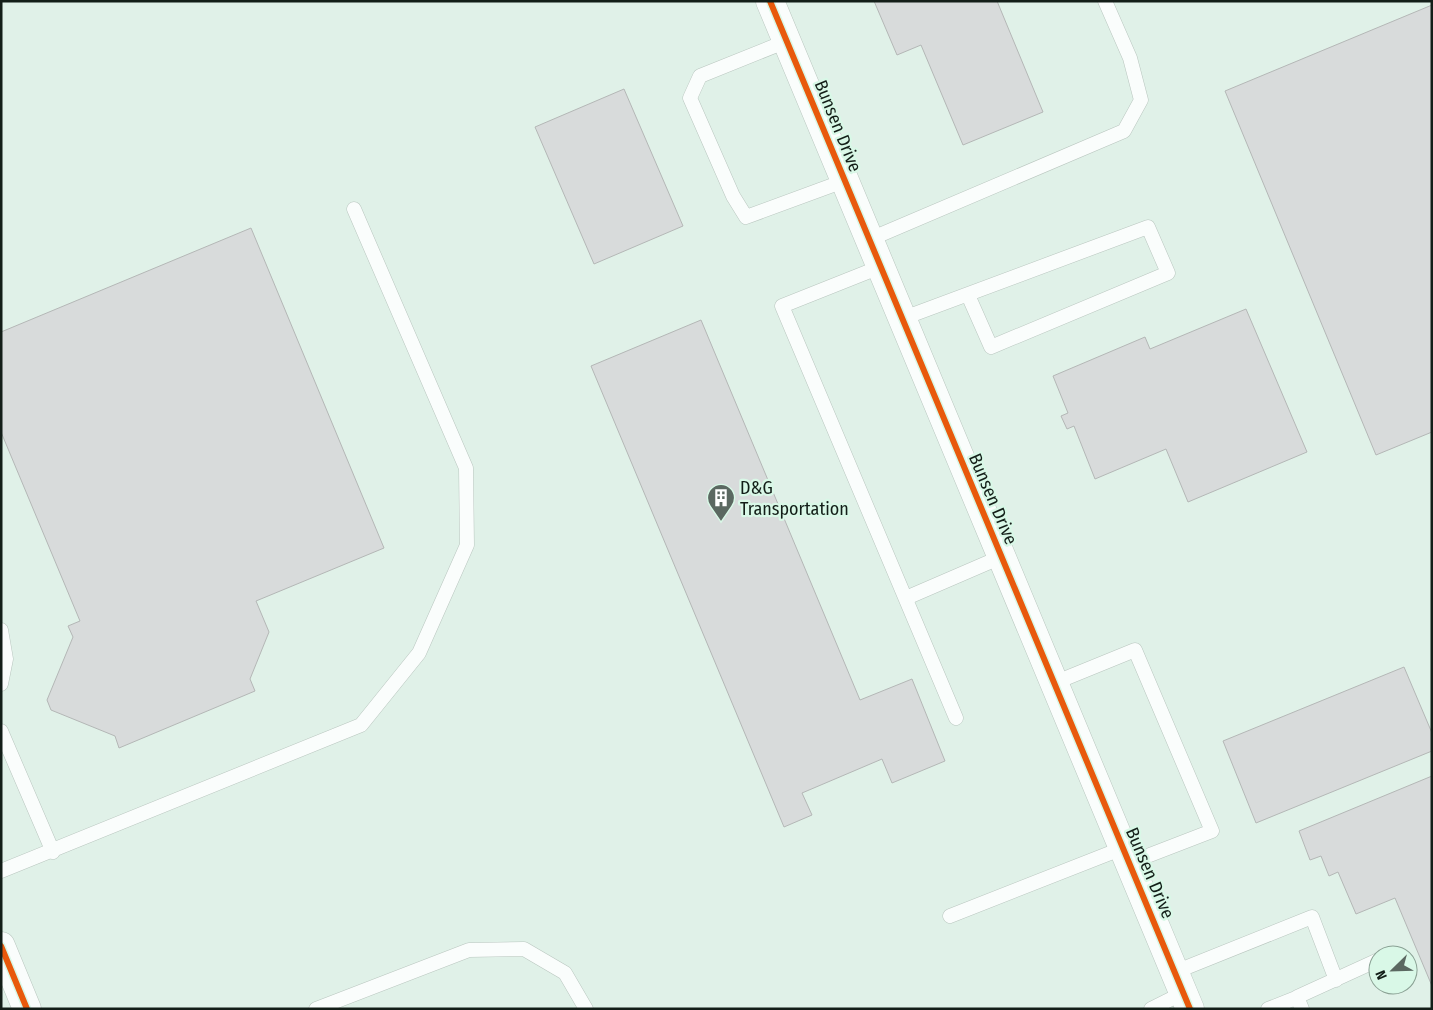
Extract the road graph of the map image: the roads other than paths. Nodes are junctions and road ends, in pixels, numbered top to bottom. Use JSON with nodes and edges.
{"nodes":[{"id":1,"x":770,"y":1,"type":"edge"},
{"id":2,"x":1105,"y":1,"type":"edge"},
{"id":3,"x":787,"y":42,"type":"junction"},
{"id":4,"x":844,"y":181,"type":"junction"},
{"id":5,"x":354,"y":209,"type":"dead end"},
{"id":6,"x":868,"y":240,"type":"junction"},
{"id":7,"x":880,"y":267,"type":"junction"},
{"id":8,"x":968,"y":295,"type":"junction"},
{"id":9,"x":901,"y":319,"type":"junction"},
{"id":10,"x":1001,"y":558,"type":"junction"},
{"id":11,"x":906,"y":598,"type":"junction"},
{"id":12,"x":1,"y":630,"type":"edge"},
{"id":13,"x":1054,"y":683,"type":"junction"},
{"id":14,"x":1,"y":684,"type":"edge"},
{"id":15,"x":956,"y":718,"type":"dead end"},
{"id":16,"x":1,"y":731,"type":"edge"},
{"id":17,"x":53,"y":852,"type":"junction"},
{"id":18,"x":1126,"y":856,"type":"junction"},
{"id":19,"x":1,"y":871,"type":"edge"},
{"id":20,"x":950,"y":916,"type":"dead end"},
{"id":21,"x":1,"y":946,"type":"edge"},
{"id":22,"x":1368,"y":965,"type":"edge"},
{"id":23,"x":1336,"y":980,"type":"junction"},
{"id":24,"x":1183,"y":991,"type":"edge"},
{"id":25,"x":1302,"y":1002,"type":"edge"},
{"id":26,"x":28,"y":1009,"type":"edge"},
{"id":27,"x":316,"y":1009,"type":"edge"},
{"id":28,"x":586,"y":1009,"type":"edge"},
{"id":29,"x":1151,"y":1009,"type":"edge"},
{"id":30,"x":1268,"y":1009,"type":"edge"}],
"edges":[{"from":1,"to":3,"type":"street","name":"Bunsen Drive"},
{"from":2,"to":6,"type":"lane"},
{"from":3,"to":4,"type":"street","name":"Bunsen Drive"},
{"from":3,"to":4,"type":"lane"},
{"from":4,"to":6,"type":"street","name":"Bunsen Drive"},
{"from":5,"to":17,"type":"lane"},
{"from":6,"to":7,"type":"street","name":"Bunsen Drive"},
{"from":7,"to":9,"type":"street","name":"Bunsen Drive"},
{"from":7,"to":11,"type":"lane"},
{"from":8,"to":8,"type":"lane"},
{"from":8,"to":9,"type":"lane"},
{"from":9,"to":10,"type":"street","name":"Bunsen Drive"},
{"from":10,"to":11,"type":"lane"},
{"from":10,"to":13,"type":"street","name":"Bunsen Drive"},
{"from":11,"to":15,"type":"lane"},
{"from":12,"to":14,"type":"lane"},
{"from":13,"to":18,"type":"street","name":"Bunsen Drive"},
{"from":13,"to":18,"type":"lane"},
{"from":16,"to":17,"type":"lane"},
{"from":17,"to":19,"type":"lane"},
{"from":18,"to":20,"type":"lane"},
{"from":18,"to":24,"type":"street","name":"Bunsen Drive"},
{"from":21,"to":26,"type":"street"},
{"from":22,"to":23,"type":"lane"},
{"from":23,"to":24,"type":"lane"},
{"from":23,"to":25,"type":"lane"},
{"from":24,"to":29,"type":"lane"},
{"from":25,"to":30,"type":"lane"},
{"from":27,"to":28,"type":"lane"}]}
